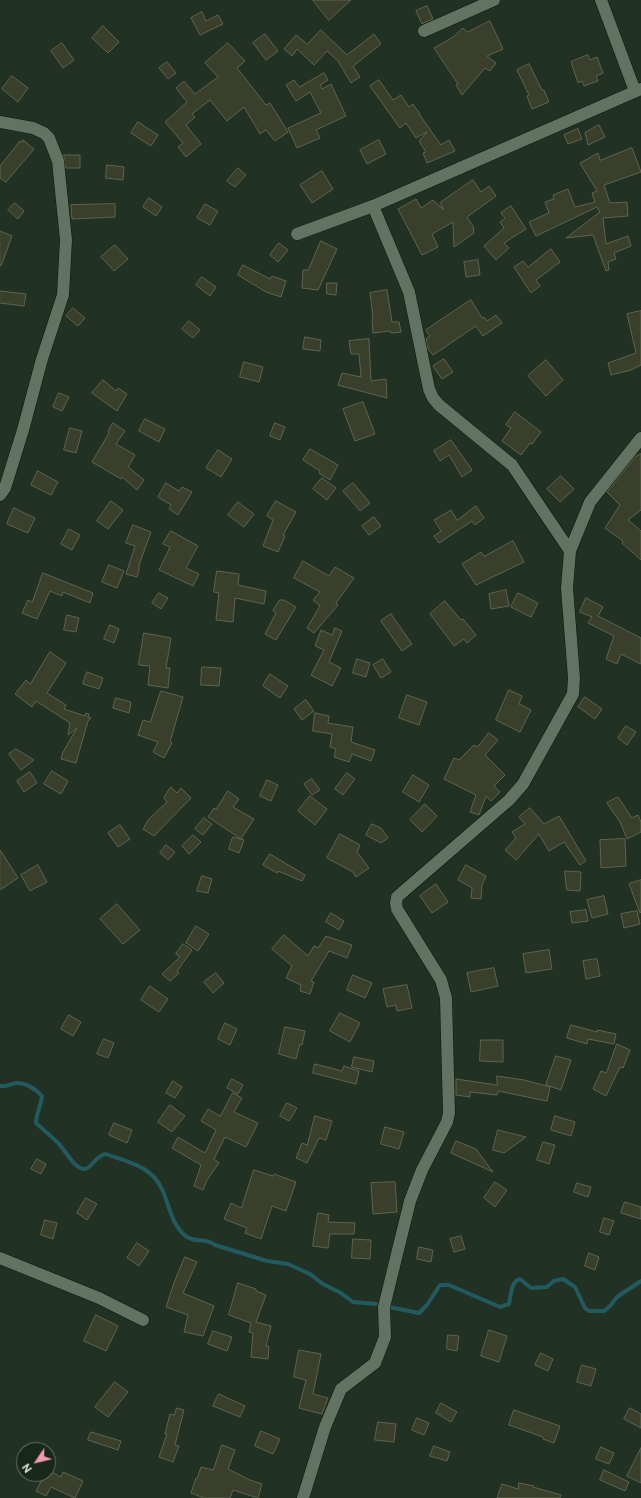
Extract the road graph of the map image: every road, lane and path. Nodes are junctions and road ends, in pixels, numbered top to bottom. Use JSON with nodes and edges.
{"nodes":[{"id":1,"x":494,"y":0,"type":"edge"},
{"id":2,"x":601,"y":0,"type":"edge"},
{"id":3,"x":424,"y":31,"type":"dead end"},
{"id":4,"x":638,"y":90,"type":"edge"},
{"id":5,"x":0,"y":122,"type":"edge"},
{"id":6,"x":373,"y":206,"type":"junction"},
{"id":7,"x":297,"y":234,"type":"dead end"},
{"id":8,"x":641,"y":438,"type":"edge"},
{"id":9,"x":0,"y":495,"type":"edge"},
{"id":10,"x":570,"y":551,"type":"junction"},
{"id":11,"x":0,"y":1258,"type":"edge"},
{"id":12,"x":143,"y":1320,"type":"dead end"},
{"id":13,"x":303,"y":1498,"type":"edge"}],
"edges":[{"from":1,"to":3,"type":"street"},
{"from":2,"to":4,"type":"street"},
{"from":4,"to":6,"type":"street"},
{"from":5,"to":9,"type":"street"},
{"from":6,"to":7,"type":"street"},
{"from":6,"to":10,"type":"street"},
{"from":8,"to":10,"type":"street"},
{"from":10,"to":13,"type":"street"},
{"from":11,"to":12,"type":"street"}]}
